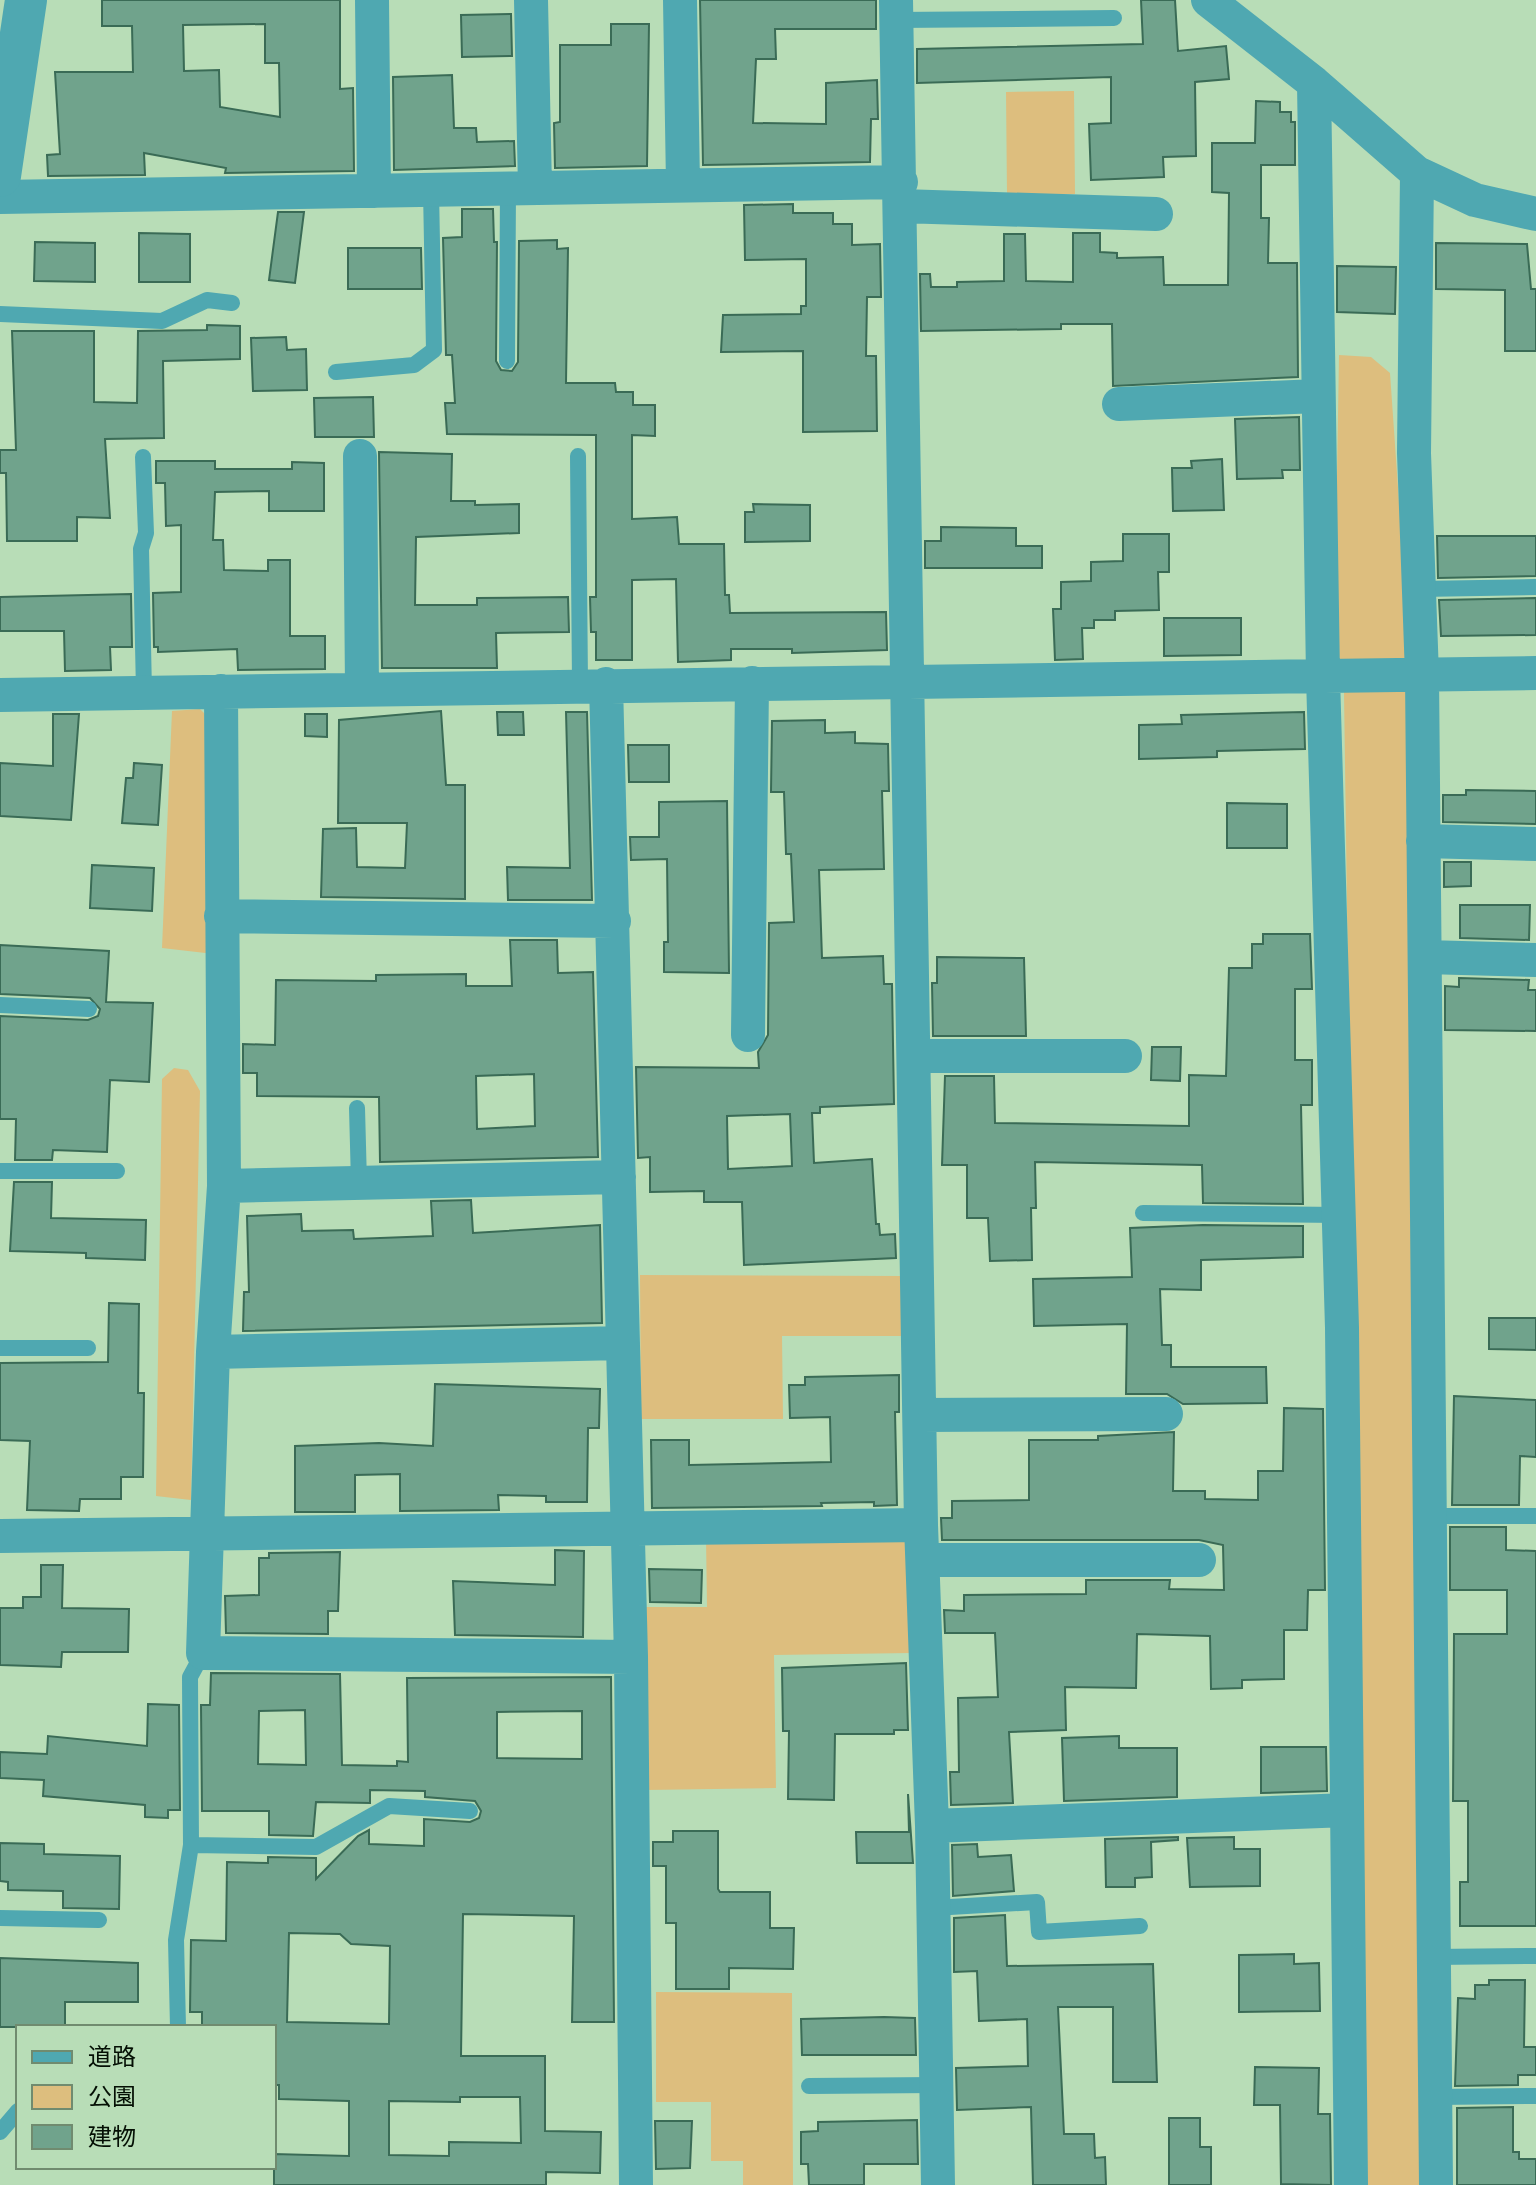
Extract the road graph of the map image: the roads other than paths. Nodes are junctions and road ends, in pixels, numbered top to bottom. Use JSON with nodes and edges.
{"nodes":[{"id":1,"x":26,"y":0,"type":"edge"},
{"id":2,"x":372,"y":0,"type":"edge"},
{"id":3,"x":531,"y":0,"type":"edge"},
{"id":4,"x":680,"y":0,"type":"edge"},
{"id":5,"x":1208,"y":0,"type":"edge"},
{"id":6,"x":896,"y":10,"type":"edge"},
{"id":7,"x":1114,"y":18,"type":"dead end"},
{"id":8,"x":10,"y":45,"type":"edge"},
{"id":9,"x":1314,"y":83,"type":"junction"},
{"id":10,"x":1417,"y":173,"type":"junction"},
{"id":11,"x":0,"y":176,"type":"edge"},
{"id":12,"x":683,"y":185,"type":"junction"},
{"id":13,"x":522,"y":188,"type":"junction"},
{"id":14,"x":431,"y":190,"type":"junction"},
{"id":15,"x":374,"y":191,"type":"junction"},
{"id":16,"x":901,"y":194,"type":"junction"},
{"id":17,"x":0,"y":197,"type":"edge"},
{"id":18,"x":1156,"y":214,"type":"dead end"},
{"id":19,"x":1536,"y":214,"type":"edge"},
{"id":20,"x":232,"y":303,"type":"dead end"},
{"id":21,"x":0,"y":314,"type":"edge"},
{"id":22,"x":507,"y":361,"type":"dead end"},
{"id":23,"x":336,"y":372,"type":"dead end"},
{"id":24,"x":1318,"y":396,"type":"junction"},
{"id":25,"x":1119,"y":404,"type":"dead end"},
{"id":26,"x":360,"y":456,"type":"dead end"},
{"id":27,"x":578,"y":456,"type":"dead end"},
{"id":28,"x":143,"y":457,"type":"dead end"},
{"id":29,"x":1535,"y":587,"type":"edge"},
{"id":30,"x":1419,"y":589,"type":"junction"},
{"id":31,"x":1536,"y":673,"type":"edge"},
{"id":32,"x":1422,"y":675,"type":"junction"},
{"id":33,"x":1323,"y":677,"type":"junction"},
{"id":34,"x":909,"y":681,"type":"junction"},
{"id":35,"x":752,"y":683,"type":"junction"},
{"id":36,"x":593,"y":684,"type":"junction"},
{"id":37,"x":362,"y":688,"type":"junction"},
{"id":38,"x":221,"y":691,"type":"junction"},
{"id":39,"x":144,"y":692,"type":"junction"},
{"id":40,"x":0,"y":695,"type":"edge"},
{"id":41,"x":1423,"y":841,"type":"junction"},
{"id":42,"x":1536,"y":844,"type":"edge"},
{"id":43,"x":221,"y":916,"type":"junction"},
{"id":44,"x":614,"y":921,"type":"junction"},
{"id":45,"x":1425,"y":957,"type":"junction"},
{"id":46,"x":1536,"y":960,"type":"edge"},
{"id":47,"x":0,"y":1005,"type":"edge"},
{"id":48,"x":89,"y":1009,"type":"dead end"},
{"id":49,"x":748,"y":1035,"type":"dead end"},
{"id":50,"x":914,"y":1056,"type":"junction"},
{"id":51,"x":1125,"y":1056,"type":"dead end"},
{"id":52,"x":357,"y":1108,"type":"dead end"},
{"id":53,"x":0,"y":1171,"type":"edge"},
{"id":54,"x":117,"y":1171,"type":"dead end"},
{"id":55,"x":619,"y":1177,"type":"junction"},
{"id":56,"x":359,"y":1183,"type":"junction"},
{"id":57,"x":224,"y":1186,"type":"junction"},
{"id":58,"x":1143,"y":1213,"type":"dead end"},
{"id":59,"x":1339,"y":1215,"type":"junction"},
{"id":60,"x":623,"y":1343,"type":"junction"},
{"id":61,"x":0,"y":1348,"type":"edge"},
{"id":62,"x":88,"y":1348,"type":"dead end"},
{"id":63,"x":213,"y":1352,"type":"junction"},
{"id":64,"x":1166,"y":1414,"type":"dead end"},
{"id":65,"x":920,"y":1415,"type":"junction"},
{"id":66,"x":1430,"y":1516,"type":"junction"},
{"id":67,"x":1536,"y":1516,"type":"edge"},
{"id":68,"x":921,"y":1525,"type":"junction"},
{"id":69,"x":627,"y":1529,"type":"junction"},
{"id":70,"x":206,"y":1533,"type":"junction"},
{"id":71,"x":0,"y":1536,"type":"edge"},
{"id":72,"x":923,"y":1560,"type":"junction"},
{"id":73,"x":1199,"y":1560,"type":"dead end"},
{"id":74,"x":203,"y":1653,"type":"junction"},
{"id":75,"x":631,"y":1657,"type":"junction"},
{"id":76,"x":1347,"y":1810,"type":"junction"},
{"id":77,"x":470,"y":1811,"type":"dead end"},
{"id":78,"x":932,"y":1826,"type":"junction"},
{"id":79,"x":191,"y":1845,"type":"junction"},
{"id":80,"x":933,"y":1908,"type":"junction"},
{"id":81,"x":0,"y":1918,"type":"edge"},
{"id":82,"x":99,"y":1920,"type":"dead end"},
{"id":83,"x":1140,"y":1926,"type":"dead end"},
{"id":84,"x":1536,"y":1956,"type":"edge"},
{"id":85,"x":1433,"y":1957,"type":"junction"},
{"id":86,"x":178,"y":2025,"type":"edge"},
{"id":87,"x":936,"y":2085,"type":"junction"},
{"id":88,"x":809,"y":2086,"type":"dead end"},
{"id":89,"x":1536,"y":2096,"type":"edge"},
{"id":90,"x":1435,"y":2097,"type":"junction"},
{"id":91,"x":16,"y":2113,"type":"edge"},
{"id":92,"x":0,"y":2132,"type":"edge"},
{"id":93,"x":636,"y":2185,"type":"edge"},
{"id":94,"x":938,"y":2185,"type":"edge"},
{"id":95,"x":1351,"y":2185,"type":"edge"},
{"id":96,"x":1436,"y":2185,"type":"edge"}],
"edges":[{"from":1,"to":8,"type":"street"},
{"from":2,"to":15,"type":"street"},
{"from":3,"to":13,"type":"street"},
{"from":4,"to":12,"type":"street"},
{"from":5,"to":9,"type":"street"},
{"from":6,"to":7,"type":"lane"},
{"from":6,"to":16,"type":"street"},
{"from":8,"to":11,"type":"street"},
{"from":9,"to":10,"type":"street"},
{"from":9,"to":24,"type":"street"},
{"from":10,"to":19,"type":"street"},
{"from":10,"to":30,"type":"street"},
{"from":12,"to":13,"type":"street"},
{"from":12,"to":16,"type":"street"},
{"from":13,"to":14,"type":"street"},
{"from":13,"to":22,"type":"lane"},
{"from":14,"to":15,"type":"street"},
{"from":14,"to":23,"type":"lane"},
{"from":15,"to":17,"type":"street"},
{"from":16,"to":18,"type":"street"},
{"from":16,"to":34,"type":"street"},
{"from":20,"to":21,"type":"lane"},
{"from":24,"to":25,"type":"street"},
{"from":24,"to":33,"type":"street"},
{"from":26,"to":37,"type":"street"},
{"from":27,"to":36,"type":"lane"},
{"from":28,"to":39,"type":"lane"},
{"from":29,"to":30,"type":"lane"},
{"from":30,"to":32,"type":"street"},
{"from":31,"to":32,"type":"street"},
{"from":32,"to":33,"type":"street"},
{"from":32,"to":41,"type":"street"},
{"from":33,"to":34,"type":"street"},
{"from":33,"to":59,"type":"street"},
{"from":34,"to":35,"type":"street"},
{"from":34,"to":50,"type":"street"},
{"from":35,"to":36,"type":"street"},
{"from":35,"to":49,"type":"street"},
{"from":36,"to":37,"type":"street"},
{"from":36,"to":44,"type":"street"},
{"from":37,"to":38,"type":"street"},
{"from":38,"to":39,"type":"street"},
{"from":38,"to":43,"type":"street"},
{"from":39,"to":40,"type":"street"},
{"from":41,"to":42,"type":"street"},
{"from":41,"to":45,"type":"street"},
{"from":43,"to":44,"type":"street"},
{"from":43,"to":57,"type":"street"},
{"from":44,"to":55,"type":"street"},
{"from":45,"to":46,"type":"street"},
{"from":45,"to":66,"type":"street"},
{"from":47,"to":48,"type":"lane"},
{"from":50,"to":51,"type":"street"},
{"from":50,"to":65,"type":"street"},
{"from":52,"to":56,"type":"lane"},
{"from":53,"to":54,"type":"lane"},
{"from":55,"to":56,"type":"street"},
{"from":55,"to":60,"type":"street"},
{"from":56,"to":57,"type":"street"},
{"from":57,"to":63,"type":"street"},
{"from":58,"to":59,"type":"lane"},
{"from":59,"to":76,"type":"street"},
{"from":60,"to":63,"type":"street"},
{"from":60,"to":69,"type":"street"},
{"from":61,"to":62,"type":"lane"},
{"from":63,"to":70,"type":"street"},
{"from":64,"to":65,"type":"street"},
{"from":65,"to":68,"type":"street"},
{"from":66,"to":67,"type":"lane"},
{"from":66,"to":85,"type":"street"},
{"from":68,"to":69,"type":"street"},
{"from":68,"to":72,"type":"street"},
{"from":69,"to":70,"type":"street"},
{"from":69,"to":75,"type":"street"},
{"from":70,"to":71,"type":"street"},
{"from":70,"to":74,"type":"street"},
{"from":72,"to":73,"type":"street"},
{"from":72,"to":78,"type":"street"},
{"from":74,"to":75,"type":"street"},
{"from":74,"to":79,"type":"lane"},
{"from":75,"to":93,"type":"street"},
{"from":76,"to":78,"type":"street"},
{"from":76,"to":95,"type":"street"},
{"from":77,"to":79,"type":"lane"},
{"from":78,"to":80,"type":"street"},
{"from":79,"to":86,"type":"lane"},
{"from":80,"to":83,"type":"lane"},
{"from":80,"to":87,"type":"street"},
{"from":81,"to":82,"type":"lane"},
{"from":84,"to":85,"type":"lane"},
{"from":85,"to":90,"type":"street"},
{"from":87,"to":88,"type":"lane"},
{"from":87,"to":94,"type":"street"},
{"from":89,"to":90,"type":"lane"},
{"from":90,"to":96,"type":"street"},
{"from":91,"to":92,"type":"lane"}]}
